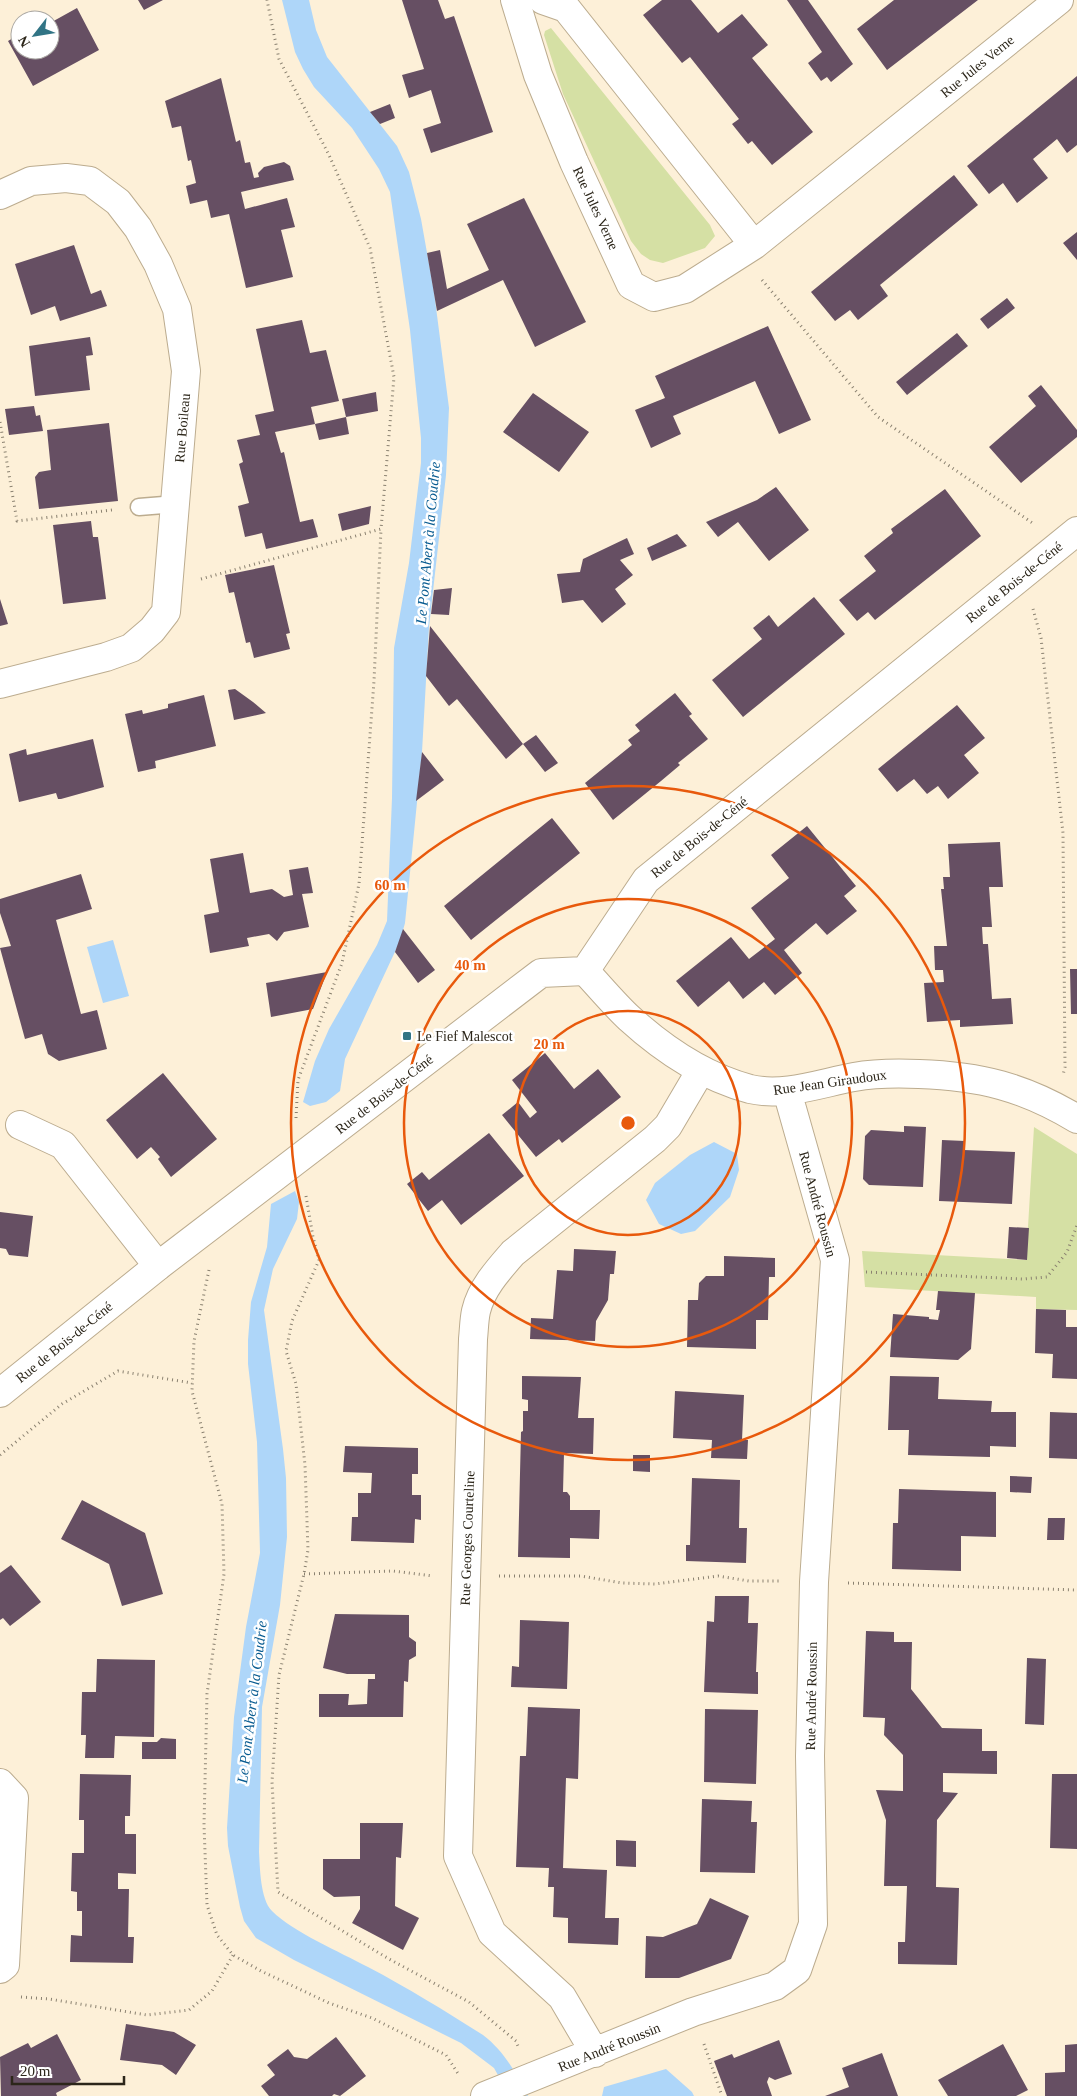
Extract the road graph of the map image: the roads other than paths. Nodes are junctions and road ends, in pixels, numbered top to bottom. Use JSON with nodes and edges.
{"nodes":[{"id":1,"x":515,"y":0,"type":"edge"},
{"id":2,"x":543,"y":0,"type":"edge"},
{"id":3,"x":1059,"y":0,"type":"edge"},
{"id":4,"x":0,"y":195,"type":"edge"},
{"id":5,"x":754,"y":245,"type":"junction"},
{"id":6,"x":176,"y":504,"type":"junction"},
{"id":7,"x":139,"y":507,"type":"road end"},
{"id":8,"x":1069,"y":538,"type":"edge"},
{"id":9,"x":0,"y":684,"type":"edge"},
{"id":10,"x":585,"y":971,"type":"junction"},
{"id":11,"x":701,"y":1070,"type":"junction"},
{"id":12,"x":787,"y":1091,"type":"junction"},
{"id":13,"x":1077,"y":1119,"type":"edge"},
{"id":14,"x":20,"y":1125,"type":"dead end"},
{"id":15,"x":158,"y":1266,"type":"junction"},
{"id":16,"x":0,"y":1393,"type":"edge"},
{"id":17,"x":0,"y":1783,"type":"edge"},
{"id":18,"x":0,"y":1969,"type":"edge"},
{"id":19,"x":596,"y":2053,"type":"junction"},
{"id":20,"x":486,"y":2096,"type":"edge"}],
"edges":[{"from":1,"to":5,"type":"street","name":"Rue Jules Verne"},
{"from":2,"to":5,"type":"street"},
{"from":3,"to":5,"type":"street","name":"Rue Jules Verne"},
{"from":4,"to":6,"type":"street","name":"Rue Boileau"},
{"from":6,"to":7,"type":"lane"},
{"from":6,"to":9,"type":"street","name":"Rue Boileau"},
{"from":8,"to":10,"type":"street","name":"Rue de Bois-de-Céné"},
{"from":10,"to":11,"type":"street","name":"Rue Jean Giraudoux"},
{"from":10,"to":15,"type":"street","name":"Rue de Bois-de-Céné"},
{"from":11,"to":12,"type":"street","name":"Rue Jean Giraudoux"},
{"from":11,"to":19,"type":"street","name":"Rue Georges Courteline"},
{"from":12,"to":13,"type":"street","name":"Rue Jean Giraudoux"},
{"from":12,"to":19,"type":"street","name":"Rue André Roussin"},
{"from":14,"to":15,"type":"street"},
{"from":15,"to":16,"type":"street","name":"Rue de Bois-de-Céné"},
{"from":17,"to":18,"type":"street"},
{"from":19,"to":20,"type":"street","name":"Rue André Roussin"}]}
